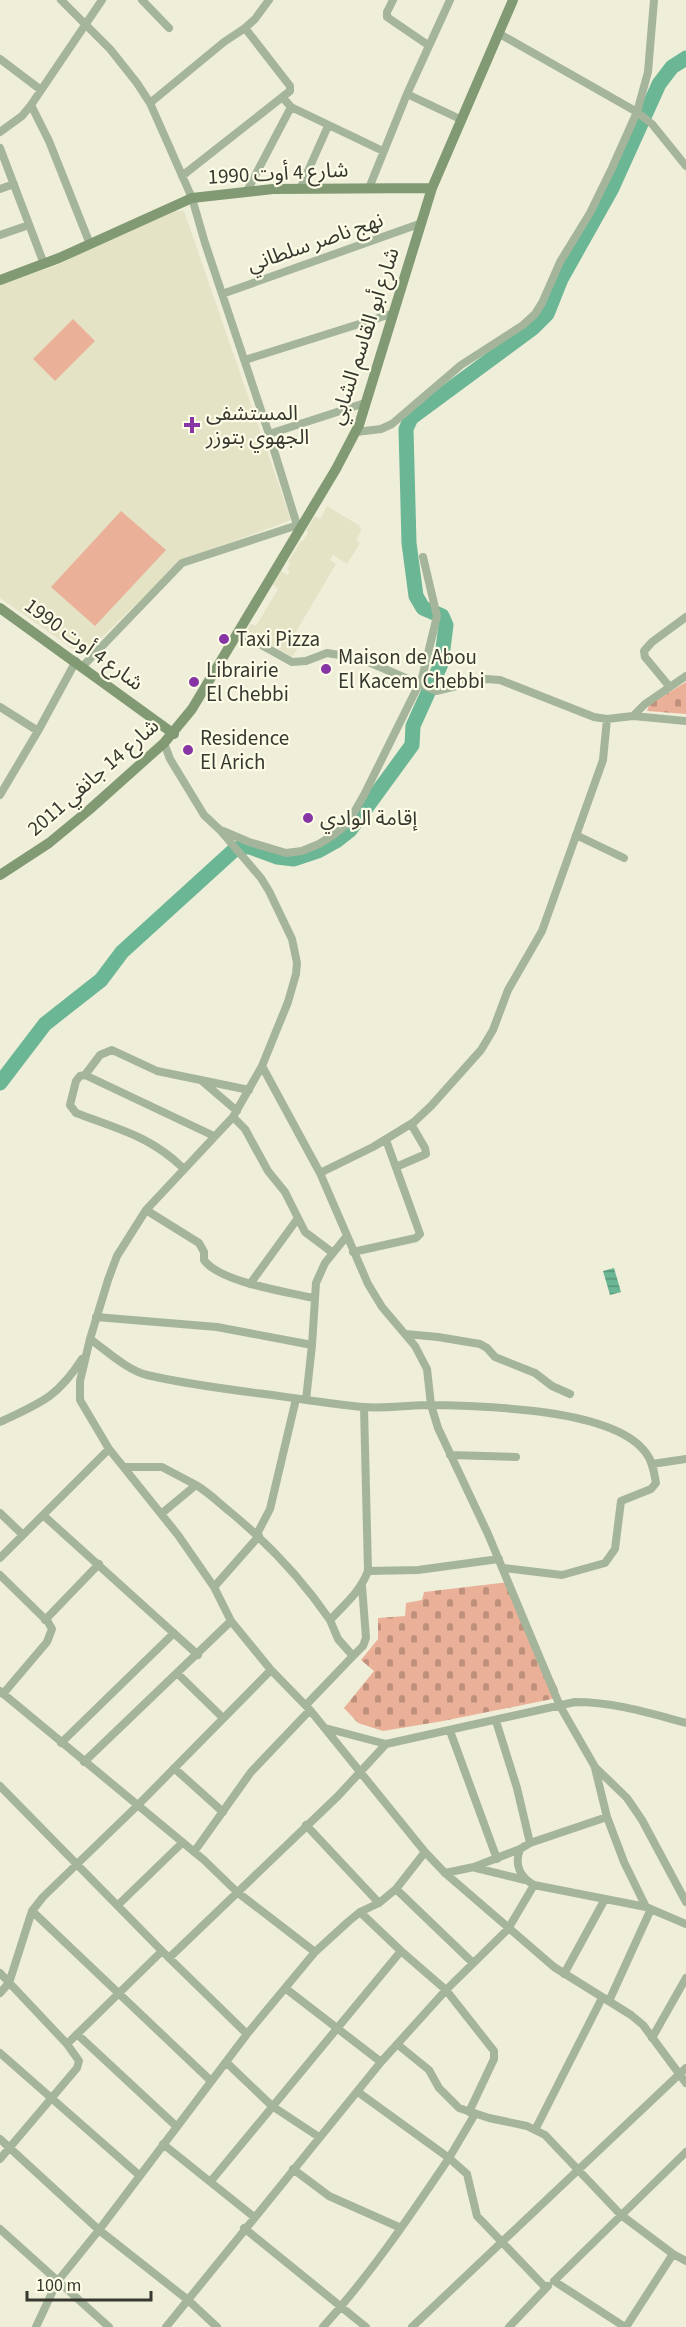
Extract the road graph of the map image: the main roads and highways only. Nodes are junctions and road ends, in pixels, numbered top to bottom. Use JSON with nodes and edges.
{"nodes":[{"id":1,"x":513,"y":0,"type":"edge"},
{"id":2,"x":432,"y":188,"type":"junction"},
{"id":3,"x":0,"y":280,"type":"edge"},
{"id":4,"x":0,"y":608,"type":"edge"},
{"id":5,"x":177,"y":730,"type":"junction"},
{"id":6,"x":3,"y":870,"type":"edge"}],
"edges":[{"from":1,"to":2,"type":"main road","name":"شارع أبو القاسم الشابي"},
{"from":2,"to":3,"type":"main road","name":"شارع 4 أوت 1990"},
{"from":2,"to":5,"type":"main road","name":"شارع أبو القاسم الشابي"},
{"from":4,"to":5,"type":"main road","name":"شارع 4 أوت 1990"},
{"from":5,"to":6,"type":"main road","name":"شارع 14 جانفي 2011"}]}
